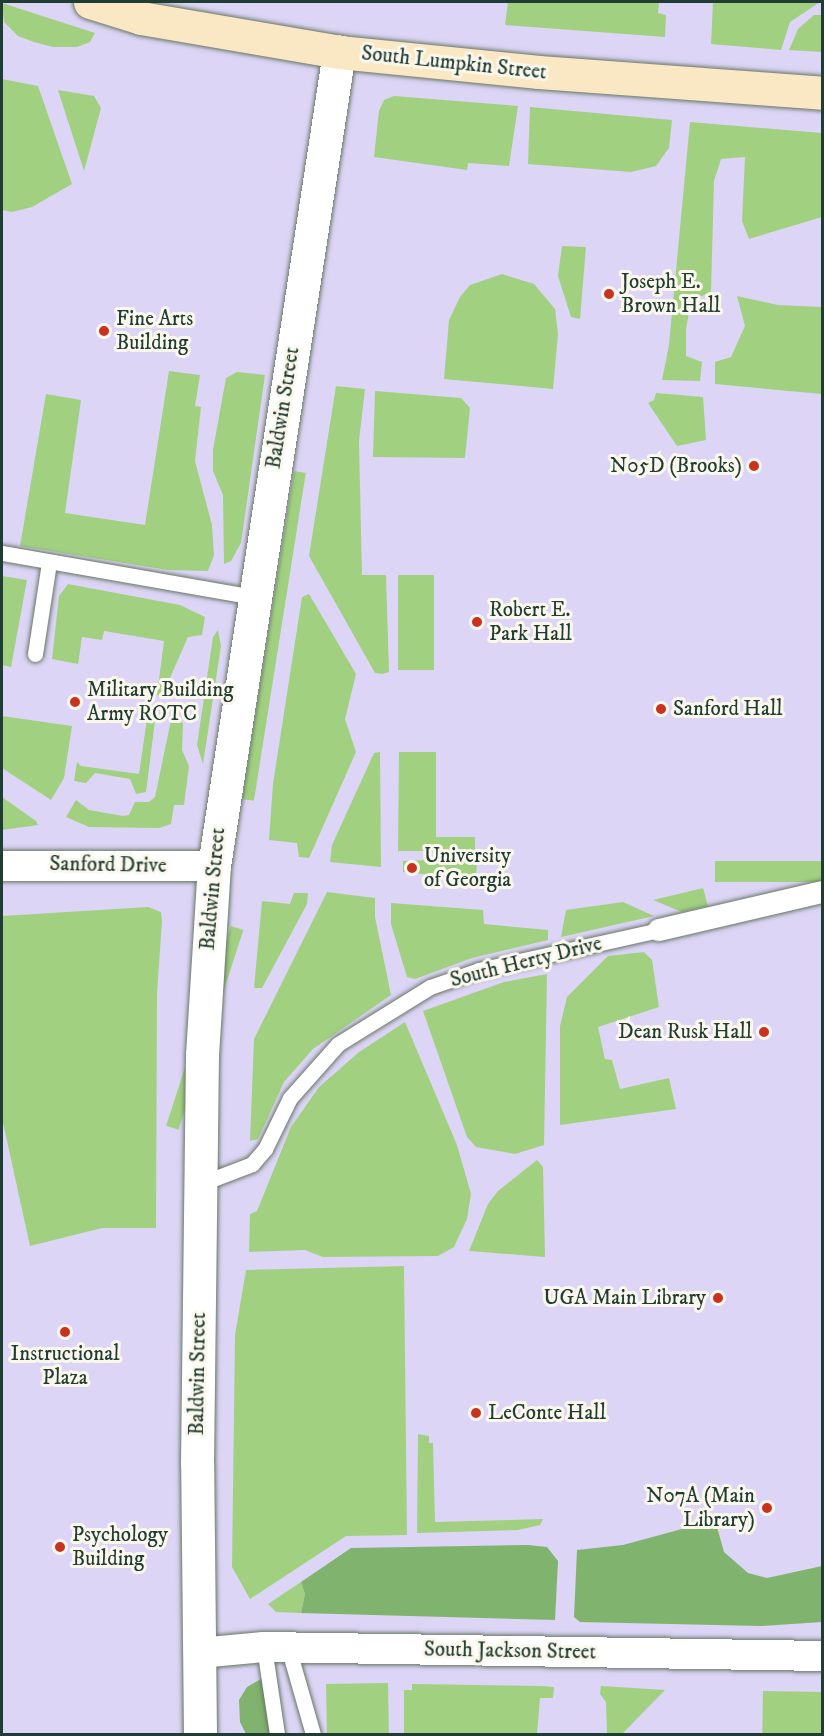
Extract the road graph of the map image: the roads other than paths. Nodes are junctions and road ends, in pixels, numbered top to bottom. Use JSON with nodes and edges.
{"nodes":[{"id":1,"x":90,"y":2,"type":"edge"},
{"id":2,"x":339,"y":52,"type":"junction"},
{"id":3,"x":822,"y":93,"type":"edge"},
{"id":4,"x":2,"y":553,"type":"edge"},
{"id":5,"x":49,"y":562,"type":"junction"},
{"id":6,"x":253,"y":597,"type":"junction"},
{"id":7,"x":35,"y":654,"type":"dead end"},
{"id":8,"x":2,"y":866,"type":"edge"},
{"id":9,"x":214,"y":866,"type":"junction"},
{"id":10,"x":822,"y":892,"type":"edge"},
{"id":11,"x":659,"y":930,"type":"joint"},
{"id":12,"x":200,"y":1184,"type":"junction"},
{"id":13,"x":276,"y":1647,"type":"junction"},
{"id":14,"x":199,"y":1653,"type":"junction"},
{"id":15,"x":822,"y":1656,"type":"edge"},
{"id":16,"x":200,"y":1734,"type":"edge"},
{"id":17,"x":277,"y":1734,"type":"edge"},
{"id":18,"x":313,"y":1734,"type":"edge"}],
"edges":[{"from":1,"to":2,"type":"main road","name":"South Lumpkin Street"},
{"from":2,"to":3,"type":"main road","name":"South Lumpkin Street"},
{"from":2,"to":6,"type":"street","name":"Baldwin Street"},
{"from":4,"to":5,"type":"lane"},
{"from":5,"to":6,"type":"lane"},
{"from":5,"to":7,"type":"lane"},
{"from":6,"to":9,"type":"street","name":"Baldwin Street"},
{"from":8,"to":9,"type":"street","name":"Sanford Drive"},
{"from":9,"to":12,"type":"street","name":"Baldwin Street"},
{"from":10,"to":11,"type":"street","name":"South Herty Drive"},
{"from":11,"to":12,"type":"lane","name":"South Herty Drive"},
{"from":12,"to":14,"type":"street","name":"Baldwin Street"},
{"from":13,"to":14,"type":"street","name":"South Jackson Street"},
{"from":13,"to":15,"type":"street","name":"South Jackson Street"},
{"from":13,"to":17,"type":"lane"},
{"from":13,"to":18,"type":"lane"},
{"from":14,"to":16,"type":"street","name":"Baldwin Street"}]}
